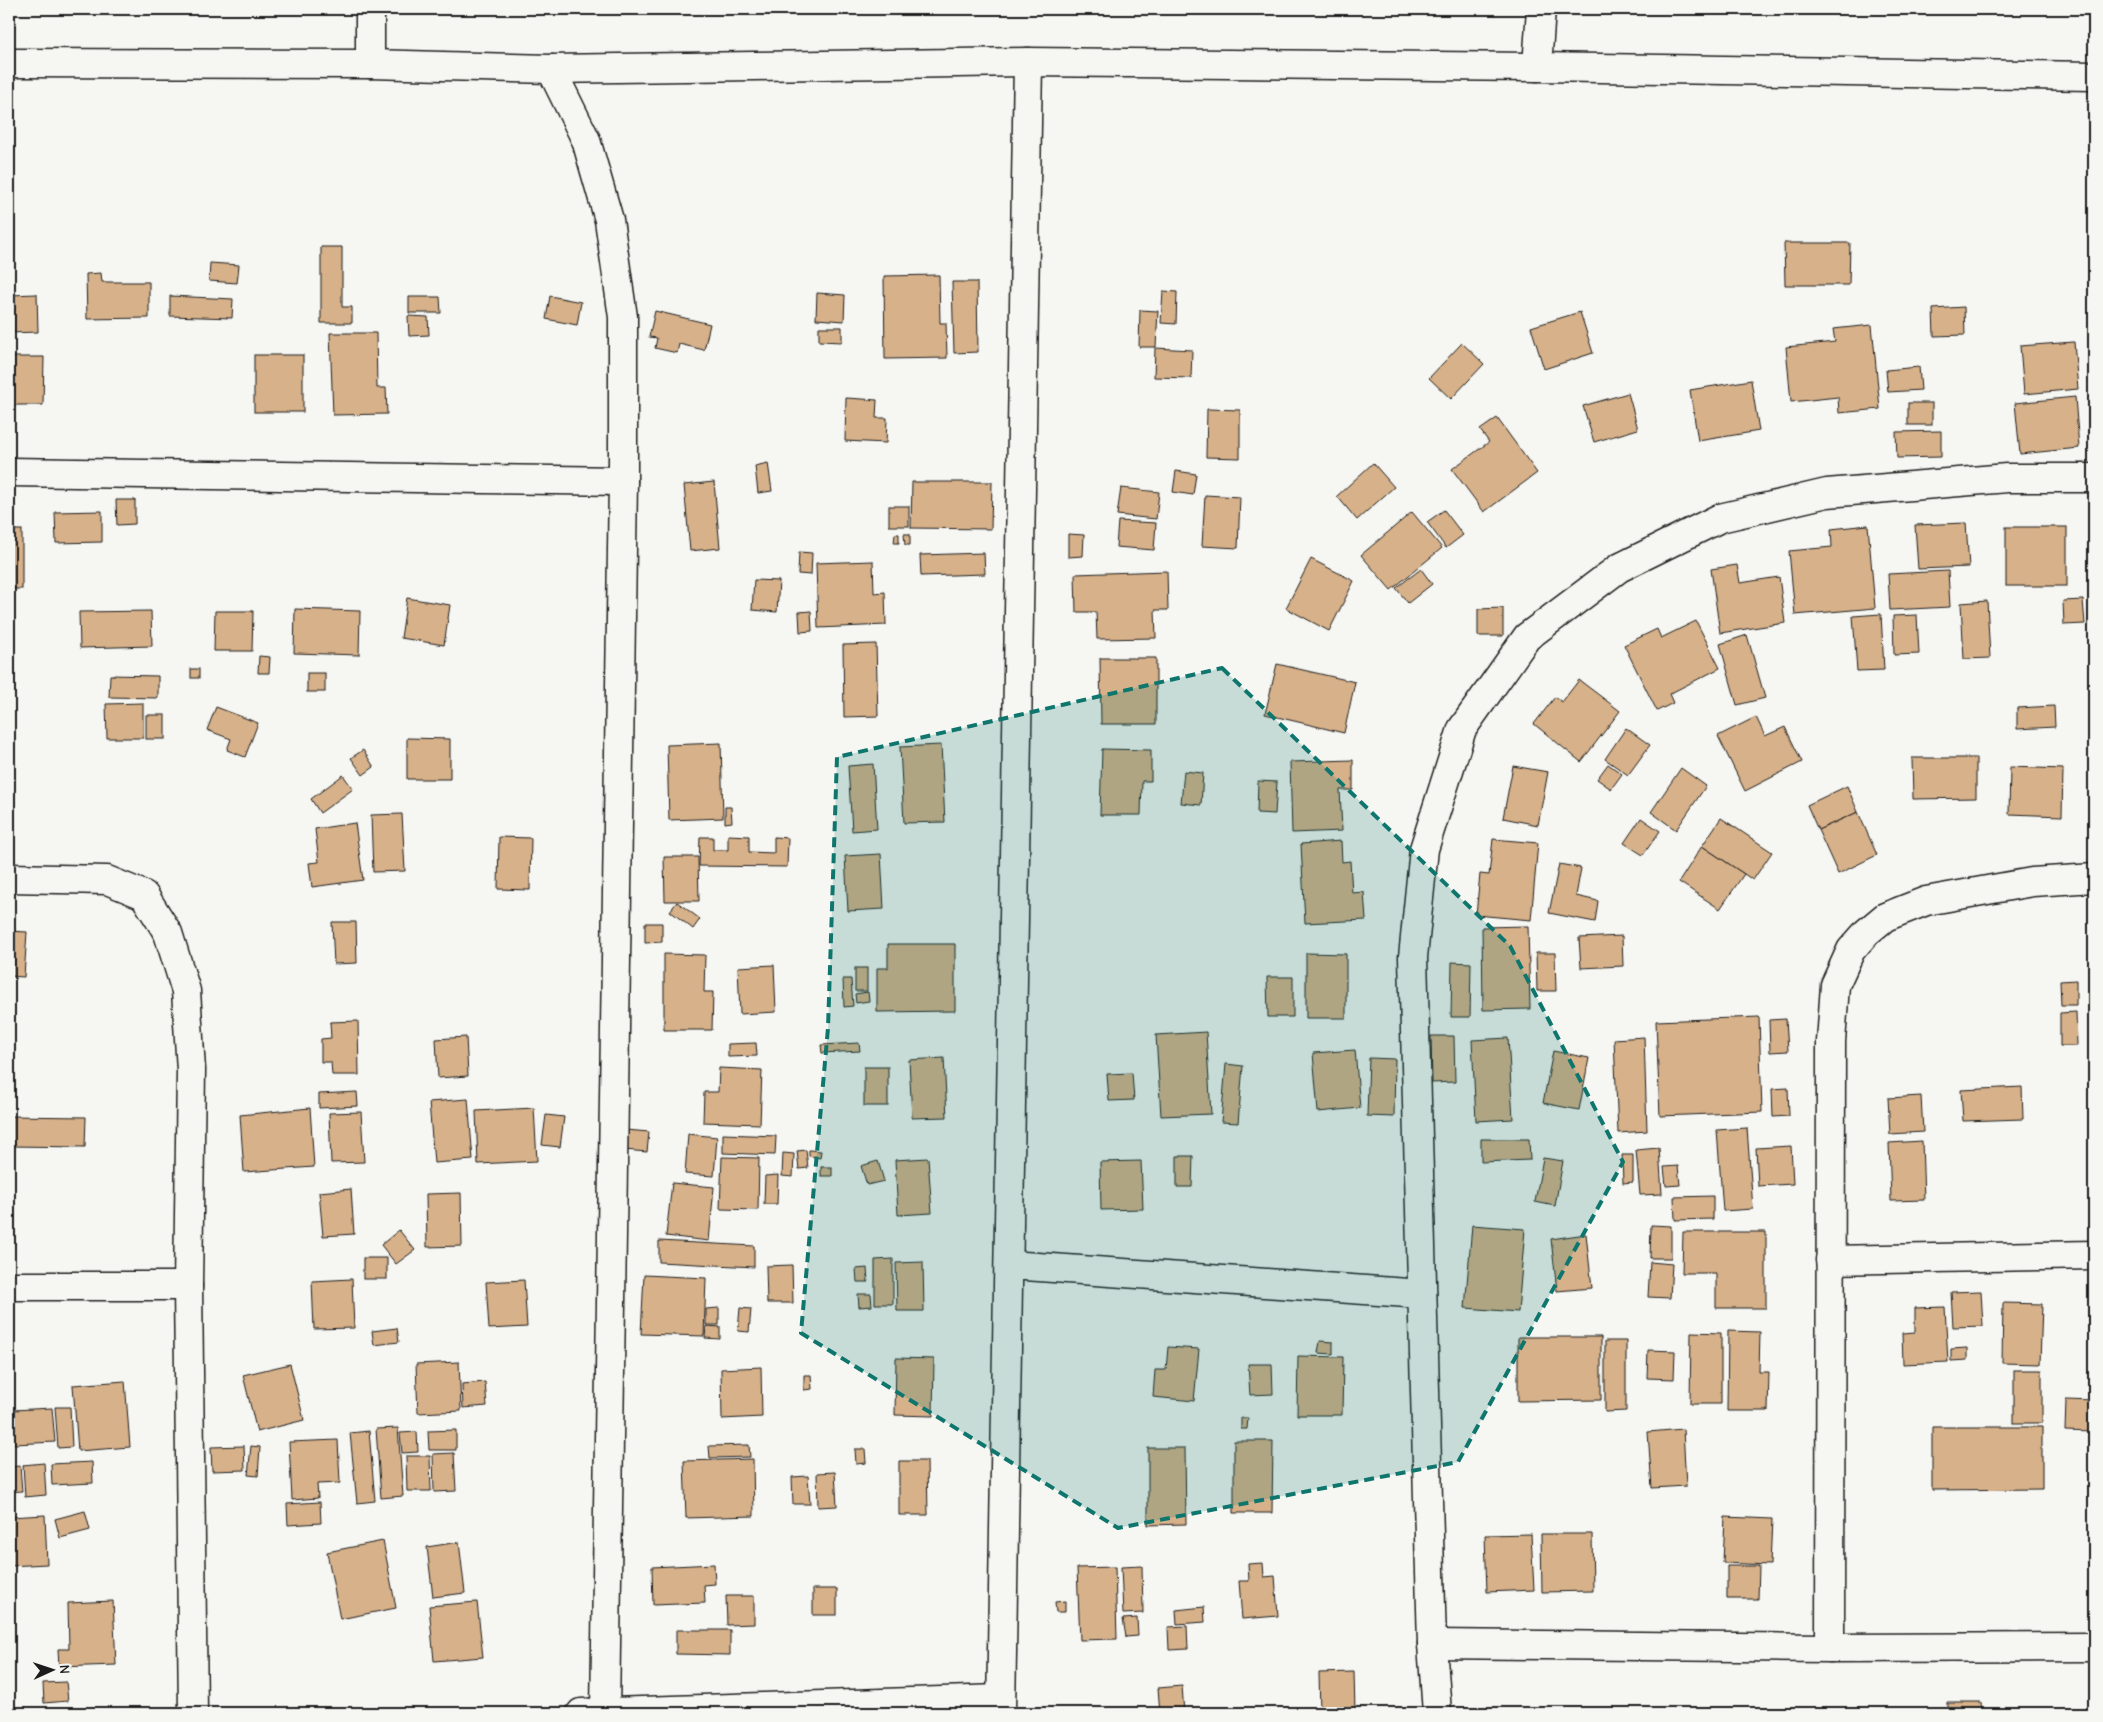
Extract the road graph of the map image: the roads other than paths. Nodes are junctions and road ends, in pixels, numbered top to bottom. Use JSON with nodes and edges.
{"nodes":[{"id":1,"x":370,"y":9,"type":"edge"},
{"id":2,"x":1541,"y":9,"type":"edge"},
{"id":3,"x":1028,"y":62,"type":"junction"},
{"id":4,"x":9,"y":63,"type":"edge"},
{"id":5,"x":370,"y":64,"type":"junction"},
{"id":6,"x":1537,"y":67,"type":"junction"},
{"id":7,"x":551,"y":69,"type":"junction"},
{"id":8,"x":2094,"y":76,"type":"edge"},
{"id":9,"x":9,"y":472,"type":"edge"},
{"id":10,"x":2094,"y":478,"type":"edge"},
{"id":11,"x":623,"y":481,"type":"junction"},
{"id":12,"x":9,"y":878,"type":"edge"},
{"id":13,"x":2094,"y":878,"type":"edge"},
{"id":14,"x":2094,"y":1254,"type":"edge"},
{"id":15,"x":1830,"y":1260,"type":"junction"},
{"id":16,"x":1009,"y":1265,"type":"junction"},
{"id":17,"x":9,"y":1286,"type":"edge"},
{"id":18,"x":188,"y":1286,"type":"junction"},
{"id":19,"x":1422,"y":1294,"type":"junction"},
{"id":20,"x":1432,"y":1644,"type":"junction"},
{"id":21,"x":2094,"y":1647,"type":"edge"},
{"id":22,"x":1830,"y":1648,"type":"junction"},
{"id":23,"x":1001,"y":1706,"type":"edge"},
{"id":24,"x":193,"y":1713,"type":"edge"},
{"id":25,"x":597,"y":1713,"type":"edge"},
{"id":26,"x":1437,"y":1713,"type":"edge"}],
"edges":[{"from":1,"to":5,"type":"street"},
{"from":2,"to":6,"type":"street"},
{"from":3,"to":6,"type":"street"},
{"from":3,"to":7,"type":"street"},
{"from":3,"to":16,"type":"street"},
{"from":4,"to":5,"type":"street"},
{"from":5,"to":7,"type":"street"},
{"from":6,"to":8,"type":"street"},
{"from":7,"to":11,"type":"street"},
{"from":9,"to":11,"type":"street"},
{"from":10,"to":19,"type":"street"},
{"from":11,"to":25,"type":"street"},
{"from":12,"to":18,"type":"street"},
{"from":13,"to":15,"type":"street"},
{"from":14,"to":15,"type":"street"},
{"from":15,"to":22,"type":"street"},
{"from":16,"to":19,"type":"street"},
{"from":16,"to":23,"type":"street"},
{"from":17,"to":18,"type":"street"},
{"from":18,"to":24,"type":"street"},
{"from":19,"to":20,"type":"street"},
{"from":20,"to":22,"type":"street"},
{"from":20,"to":26,"type":"street"},
{"from":21,"to":22,"type":"street"},
{"from":23,"to":25,"type":"street"}]}
